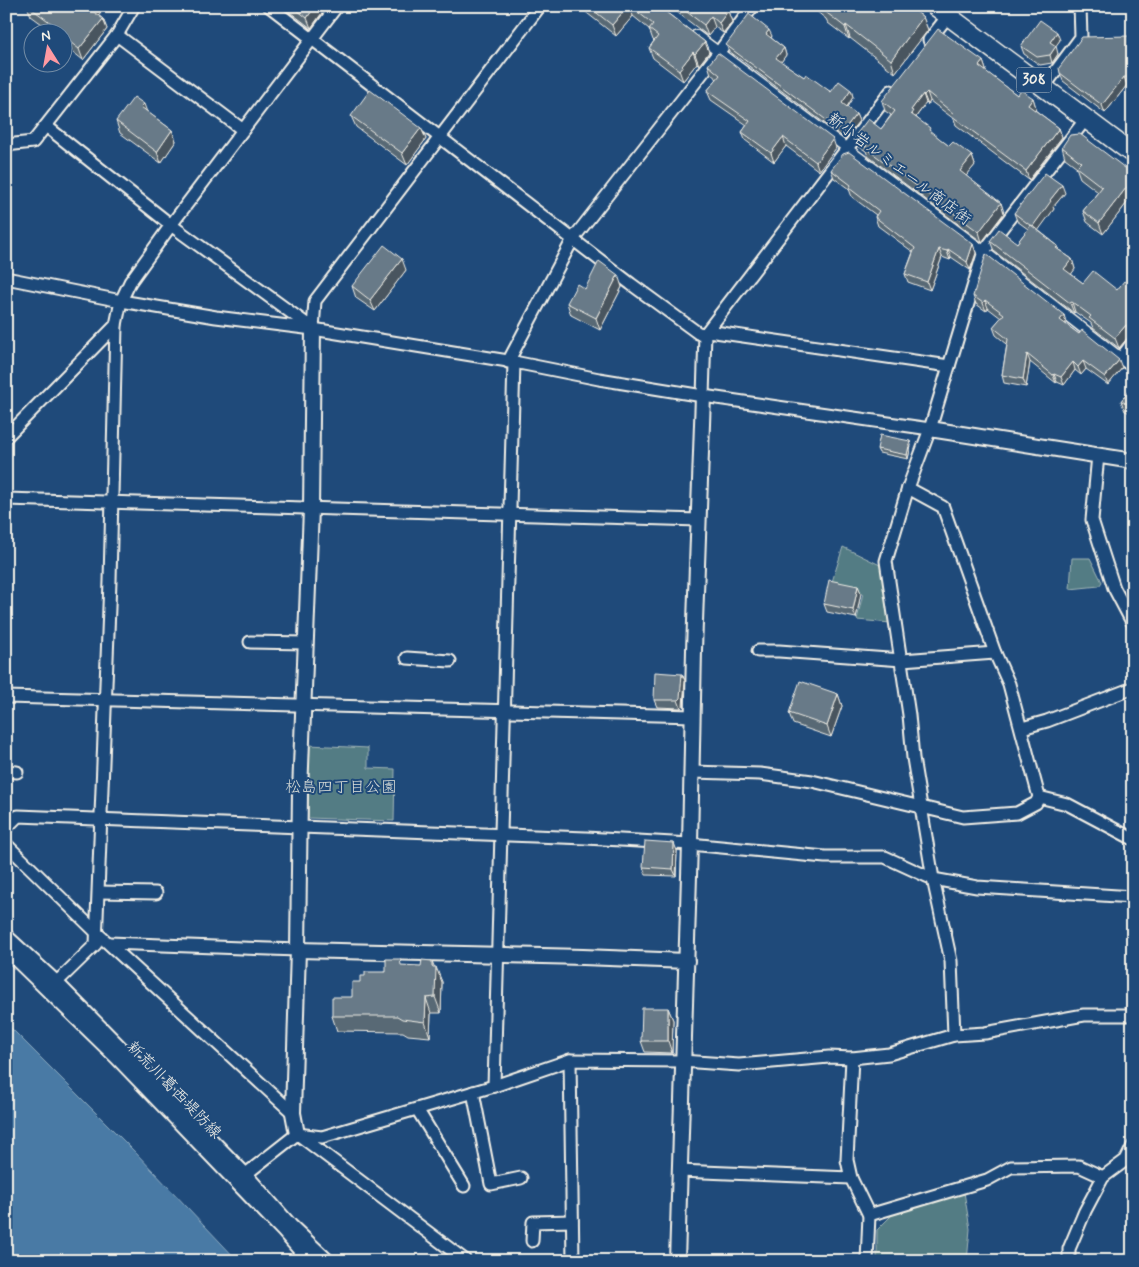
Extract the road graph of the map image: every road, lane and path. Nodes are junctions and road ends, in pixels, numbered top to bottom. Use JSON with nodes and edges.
{"nodes":[{"id":1,"x":134,"y":6,"type":"edge"},
{"id":2,"x":269,"y":6,"type":"edge"},
{"id":3,"x":337,"y":6,"type":"edge"},
{"id":4,"x":540,"y":6,"type":"edge"},
{"id":5,"x":753,"y":6,"type":"edge"},
{"id":6,"x":1080,"y":6,"type":"edge"},
{"id":7,"x":941,"y":11,"type":"edge"},
{"id":8,"x":689,"y":29,"type":"edge"},
{"id":9,"x":117,"y":35,"type":"junction"},
{"id":10,"x":312,"y":39,"type":"junction"},
{"id":11,"x":719,"y":52,"type":"junction"},
{"id":12,"x":920,"y":52,"type":"edge"},
{"id":13,"x":897,"y":82,"type":"edge"},
{"id":14,"x":1044,"y":87,"type":"junction"},
{"id":15,"x":1085,"y":120,"type":"junction"},
{"id":16,"x":46,"y":126,"type":"junction"},
{"id":17,"x":243,"y":130,"type":"junction"},
{"id":18,"x":440,"y":137,"type":"junction"},
{"id":19,"x":6,"y":145,"type":"edge"},
{"id":20,"x":847,"y":148,"type":"junction"},
{"id":21,"x":1133,"y":154,"type":"edge"},
{"id":22,"x":171,"y":225,"type":"junction"},
{"id":23,"x":573,"y":239,"type":"junction"},
{"id":24,"x":984,"y":251,"type":"junction"},
{"id":25,"x":6,"y":278,"type":"edge"},
{"id":26,"x":121,"y":301,"type":"junction"},
{"id":27,"x":116,"y":324,"type":"junction"},
{"id":28,"x":314,"y":329,"type":"junction"},
{"id":29,"x":707,"y":332,"type":"junction"},
{"id":30,"x":1133,"y":342,"type":"edge"},
{"id":31,"x":1121,"y":358,"type":"junction"},
{"id":32,"x":511,"y":362,"type":"junction"},
{"id":33,"x":949,"y":366,"type":"junction"},
{"id":34,"x":1133,"y":368,"type":"edge"},
{"id":35,"x":703,"y":396,"type":"junction"},
{"id":36,"x":930,"y":429,"type":"junction"},
{"id":37,"x":6,"y":437,"type":"edge"},
{"id":38,"x":1098,"y":455,"type":"junction"},
{"id":39,"x":1133,"y":461,"type":"edge"},
{"id":40,"x":908,"y":488,"type":"junction"},
{"id":41,"x":6,"y":499,"type":"edge"},
{"id":42,"x":111,"y":503,"type":"junction"},
{"id":43,"x":311,"y":509,"type":"junction"},
{"id":44,"x":509,"y":514,"type":"junction"},
{"id":45,"x":699,"y":520,"type":"junction"},
{"id":46,"x":1133,"y":624,"type":"edge"},
{"id":47,"x":250,"y":642,"type":"dead end"},
{"id":48,"x":306,"y":644,"type":"junction"},
{"id":49,"x":758,"y":650,"type":"dead end"},
{"id":50,"x":995,"y":653,"type":"junction"},
{"id":51,"x":406,"y":658,"type":"dead end"},
{"id":52,"x":902,"y":660,"type":"junction"},
{"id":53,"x":450,"y":661,"type":"dead end"},
{"id":54,"x":1133,"y":688,"type":"edge"},
{"id":55,"x":6,"y":696,"type":"edge"},
{"id":56,"x":105,"y":699,"type":"junction"},
{"id":57,"x":304,"y":705,"type":"junction"},
{"id":58,"x":504,"y":710,"type":"junction"},
{"id":59,"x":693,"y":716,"type":"junction"},
{"id":60,"x":1022,"y":728,"type":"junction"},
{"id":61,"x":692,"y":772,"type":"junction"},
{"id":62,"x":1039,"y":797,"type":"junction"},
{"id":63,"x":922,"y":808,"type":"junction"},
{"id":64,"x":102,"y":819,"type":"junction"},
{"id":65,"x":6,"y":828,"type":"edge"},
{"id":66,"x":299,"y":828,"type":"junction"},
{"id":67,"x":501,"y":835,"type":"junction"},
{"id":68,"x":1133,"y":839,"type":"edge"},
{"id":69,"x":6,"y":844,"type":"edge"},
{"id":70,"x":690,"y":844,"type":"junction"},
{"id":71,"x":933,"y":879,"type":"junction"},
{"id":72,"x":99,"y":892,"type":"junction"},
{"id":73,"x":156,"y":893,"type":"dead end"},
{"id":74,"x":1133,"y":897,"type":"edge"},
{"id":75,"x":97,"y":933,"type":"junction"},
{"id":76,"x":6,"y":934,"type":"edge"},
{"id":77,"x":108,"y":943,"type":"junction"},
{"id":78,"x":13,"y":950,"type":"edge"},
{"id":79,"x":298,"y":950,"type":"junction"},
{"id":80,"x":497,"y":955,"type":"junction"},
{"id":81,"x":687,"y":962,"type":"junction"},
{"id":82,"x":57,"y":982,"type":"junction"},
{"id":83,"x":1133,"y":1016,"type":"edge"},
{"id":84,"x":954,"y":1036,"type":"junction"},
{"id":85,"x":852,"y":1058,"type":"junction"},
{"id":86,"x":570,"y":1060,"type":"junction"},
{"id":87,"x":682,"y":1062,"type":"junction"},
{"id":88,"x":494,"y":1086,"type":"junction"},
{"id":89,"x":473,"y":1092,"type":"junction"},
{"id":90,"x":417,"y":1109,"type":"junction"},
{"id":91,"x":293,"y":1113,"type":"junction"},
{"id":92,"x":297,"y":1134,"type":"junction"},
{"id":93,"x":1133,"y":1146,"type":"edge"},
{"id":94,"x":680,"y":1171,"type":"junction"},
{"id":95,"x":246,"y":1174,"type":"junction"},
{"id":96,"x":1103,"y":1177,"type":"junction"},
{"id":97,"x":521,"y":1178,"type":"dead end"},
{"id":98,"x":851,"y":1178,"type":"junction"},
{"id":99,"x":464,"y":1186,"type":"dead end"},
{"id":100,"x":869,"y":1215,"type":"junction"},
{"id":101,"x":572,"y":1221,"type":"junction"},
{"id":102,"x":288,"y":1228,"type":"junction"},
{"id":103,"x":532,"y":1241,"type":"dead end"},
{"id":104,"x":312,"y":1261,"type":"edge"},
{"id":105,"x":329,"y":1261,"type":"edge"},
{"id":106,"x":466,"y":1261,"type":"edge"},
{"id":107,"x":573,"y":1261,"type":"edge"},
{"id":108,"x":677,"y":1261,"type":"edge"},
{"id":109,"x":867,"y":1261,"type":"edge"},
{"id":110,"x":1069,"y":1261,"type":"edge"}],
"edges":[{"from":1,"to":9,"type":"street"},
{"from":2,"to":10,"type":"street"},
{"from":3,"to":10,"type":"street"},
{"from":4,"to":18,"type":"street"},
{"from":5,"to":11,"type":"street"},
{"from":6,"to":14,"type":"street"},
{"from":7,"to":12,"type":"street"},
{"from":7,"to":14,"type":"main road","number":"308"},
{"from":8,"to":11,"type":"street","name":"新小岩ルミエール商店街"},
{"from":9,"to":16,"type":"street"},
{"from":9,"to":17,"type":"street"},
{"from":10,"to":17,"type":"street"},
{"from":10,"to":18,"type":"street"},
{"from":11,"to":20,"type":"street","name":"新小岩ルミエール商店街"},
{"from":11,"to":23,"type":"street"},
{"from":13,"to":20,"type":"street"},
{"from":14,"to":15,"type":"main road","number":"308"},
{"from":15,"to":21,"type":"main road","number":"308"},
{"from":15,"to":24,"type":"street"},
{"from":16,"to":19,"type":"street"},
{"from":16,"to":22,"type":"street"},
{"from":17,"to":22,"type":"street"},
{"from":18,"to":23,"type":"street"},
{"from":18,"to":28,"type":"street"},
{"from":20,"to":24,"type":"street","name":"新小岩ルミエール商店街"},
{"from":20,"to":29,"type":"street"},
{"from":22,"to":26,"type":"street"},
{"from":22,"to":28,"type":"street"},
{"from":23,"to":29,"type":"street"},
{"from":23,"to":32,"type":"street"},
{"from":24,"to":31,"type":"street","name":"新小岩ルミエール商店街"},
{"from":24,"to":33,"type":"street"},
{"from":25,"to":26,"type":"street"},
{"from":26,"to":27,"type":"street"},
{"from":26,"to":28,"type":"street"},
{"from":27,"to":37,"type":"street"},
{"from":27,"to":42,"type":"street"},
{"from":28,"to":32,"type":"street"},
{"from":28,"to":43,"type":"street"},
{"from":29,"to":33,"type":"street"},
{"from":29,"to":35,"type":"street"},
{"from":30,"to":31,"type":"street"},
{"from":31,"to":34,"type":"street"},
{"from":32,"to":35,"type":"street"},
{"from":32,"to":44,"type":"street"},
{"from":33,"to":36,"type":"street"},
{"from":35,"to":36,"type":"street"},
{"from":35,"to":45,"type":"street"},
{"from":36,"to":38,"type":"street"},
{"from":36,"to":40,"type":"street"},
{"from":38,"to":39,"type":"street"},
{"from":38,"to":46,"type":"street"},
{"from":40,"to":50,"type":"street"},
{"from":40,"to":52,"type":"street"},
{"from":41,"to":42,"type":"street"},
{"from":42,"to":43,"type":"street"},
{"from":42,"to":56,"type":"street"},
{"from":43,"to":44,"type":"street"},
{"from":43,"to":48,"type":"street"},
{"from":44,"to":45,"type":"street"},
{"from":44,"to":58,"type":"street"},
{"from":45,"to":59,"type":"street"},
{"from":47,"to":48,"type":"street"},
{"from":48,"to":57,"type":"street"},
{"from":49,"to":52,"type":"street"},
{"from":50,"to":52,"type":"street"},
{"from":50,"to":60,"type":"street"},
{"from":51,"to":53,"type":"street"},
{"from":52,"to":63,"type":"street"},
{"from":54,"to":60,"type":"street"},
{"from":55,"to":56,"type":"street"},
{"from":56,"to":57,"type":"street"},
{"from":56,"to":64,"type":"street"},
{"from":57,"to":58,"type":"street"},
{"from":57,"to":66,"type":"street"},
{"from":58,"to":59,"type":"street"},
{"from":58,"to":67,"type":"street"},
{"from":59,"to":61,"type":"street"},
{"from":60,"to":62,"type":"street"},
{"from":61,"to":63,"type":"street"},
{"from":61,"to":70,"type":"street"},
{"from":62,"to":63,"type":"street"},
{"from":62,"to":68,"type":"street"},
{"from":63,"to":71,"type":"street"},
{"from":64,"to":65,"type":"street"},
{"from":64,"to":66,"type":"street"},
{"from":64,"to":72,"type":"street"},
{"from":66,"to":67,"type":"street"},
{"from":66,"to":79,"type":"street"},
{"from":67,"to":70,"type":"street"},
{"from":67,"to":80,"type":"street"},
{"from":69,"to":75,"type":"street"},
{"from":70,"to":71,"type":"street"},
{"from":70,"to":81,"type":"street"},
{"from":71,"to":74,"type":"street"},
{"from":71,"to":84,"type":"street"},
{"from":72,"to":73,"type":"street"},
{"from":72,"to":75,"type":"street"},
{"from":75,"to":77,"type":"street"},
{"from":75,"to":82,"type":"street"},
{"from":76,"to":78,"type":"street"},
{"from":77,"to":79,"type":"street"},
{"from":77,"to":91,"type":"street"},
{"from":78,"to":82,"type":"street"},
{"from":78,"to":102,"type":"main road","name":"新荒川葛西堤防線"},
{"from":79,"to":80,"type":"street"},
{"from":79,"to":91,"type":"street"},
{"from":80,"to":81,"type":"street"},
{"from":80,"to":88,"type":"street"},
{"from":81,"to":87,"type":"street"},
{"from":82,"to":95,"type":"street"},
{"from":83,"to":84,"type":"street"},
{"from":84,"to":85,"type":"street"},
{"from":85,"to":87,"type":"street"},
{"from":85,"to":98,"type":"street"},
{"from":86,"to":87,"type":"street"},
{"from":86,"to":88,"type":"street"},
{"from":86,"to":101,"type":"street"},
{"from":87,"to":94,"type":"street"},
{"from":88,"to":89,"type":"street"},
{"from":89,"to":90,"type":"street"},
{"from":89,"to":97,"type":"street"},
{"from":90,"to":92,"type":"street"},
{"from":90,"to":99,"type":"street"},
{"from":91,"to":92,"type":"street"},
{"from":92,"to":95,"type":"street"},
{"from":92,"to":106,"type":"street"},
{"from":93,"to":96,"type":"street"},
{"from":94,"to":98,"type":"street"},
{"from":94,"to":108,"type":"street"},
{"from":95,"to":102,"type":"street"},
{"from":96,"to":100,"type":"street"},
{"from":96,"to":110,"type":"street"},
{"from":98,"to":100,"type":"street"},
{"from":100,"to":109,"type":"street"},
{"from":101,"to":103,"type":"street"},
{"from":101,"to":107,"type":"street"},
{"from":102,"to":104,"type":"main road","name":"新荒川葛西堤防線"},
{"from":102,"to":105,"type":"street"}]}
